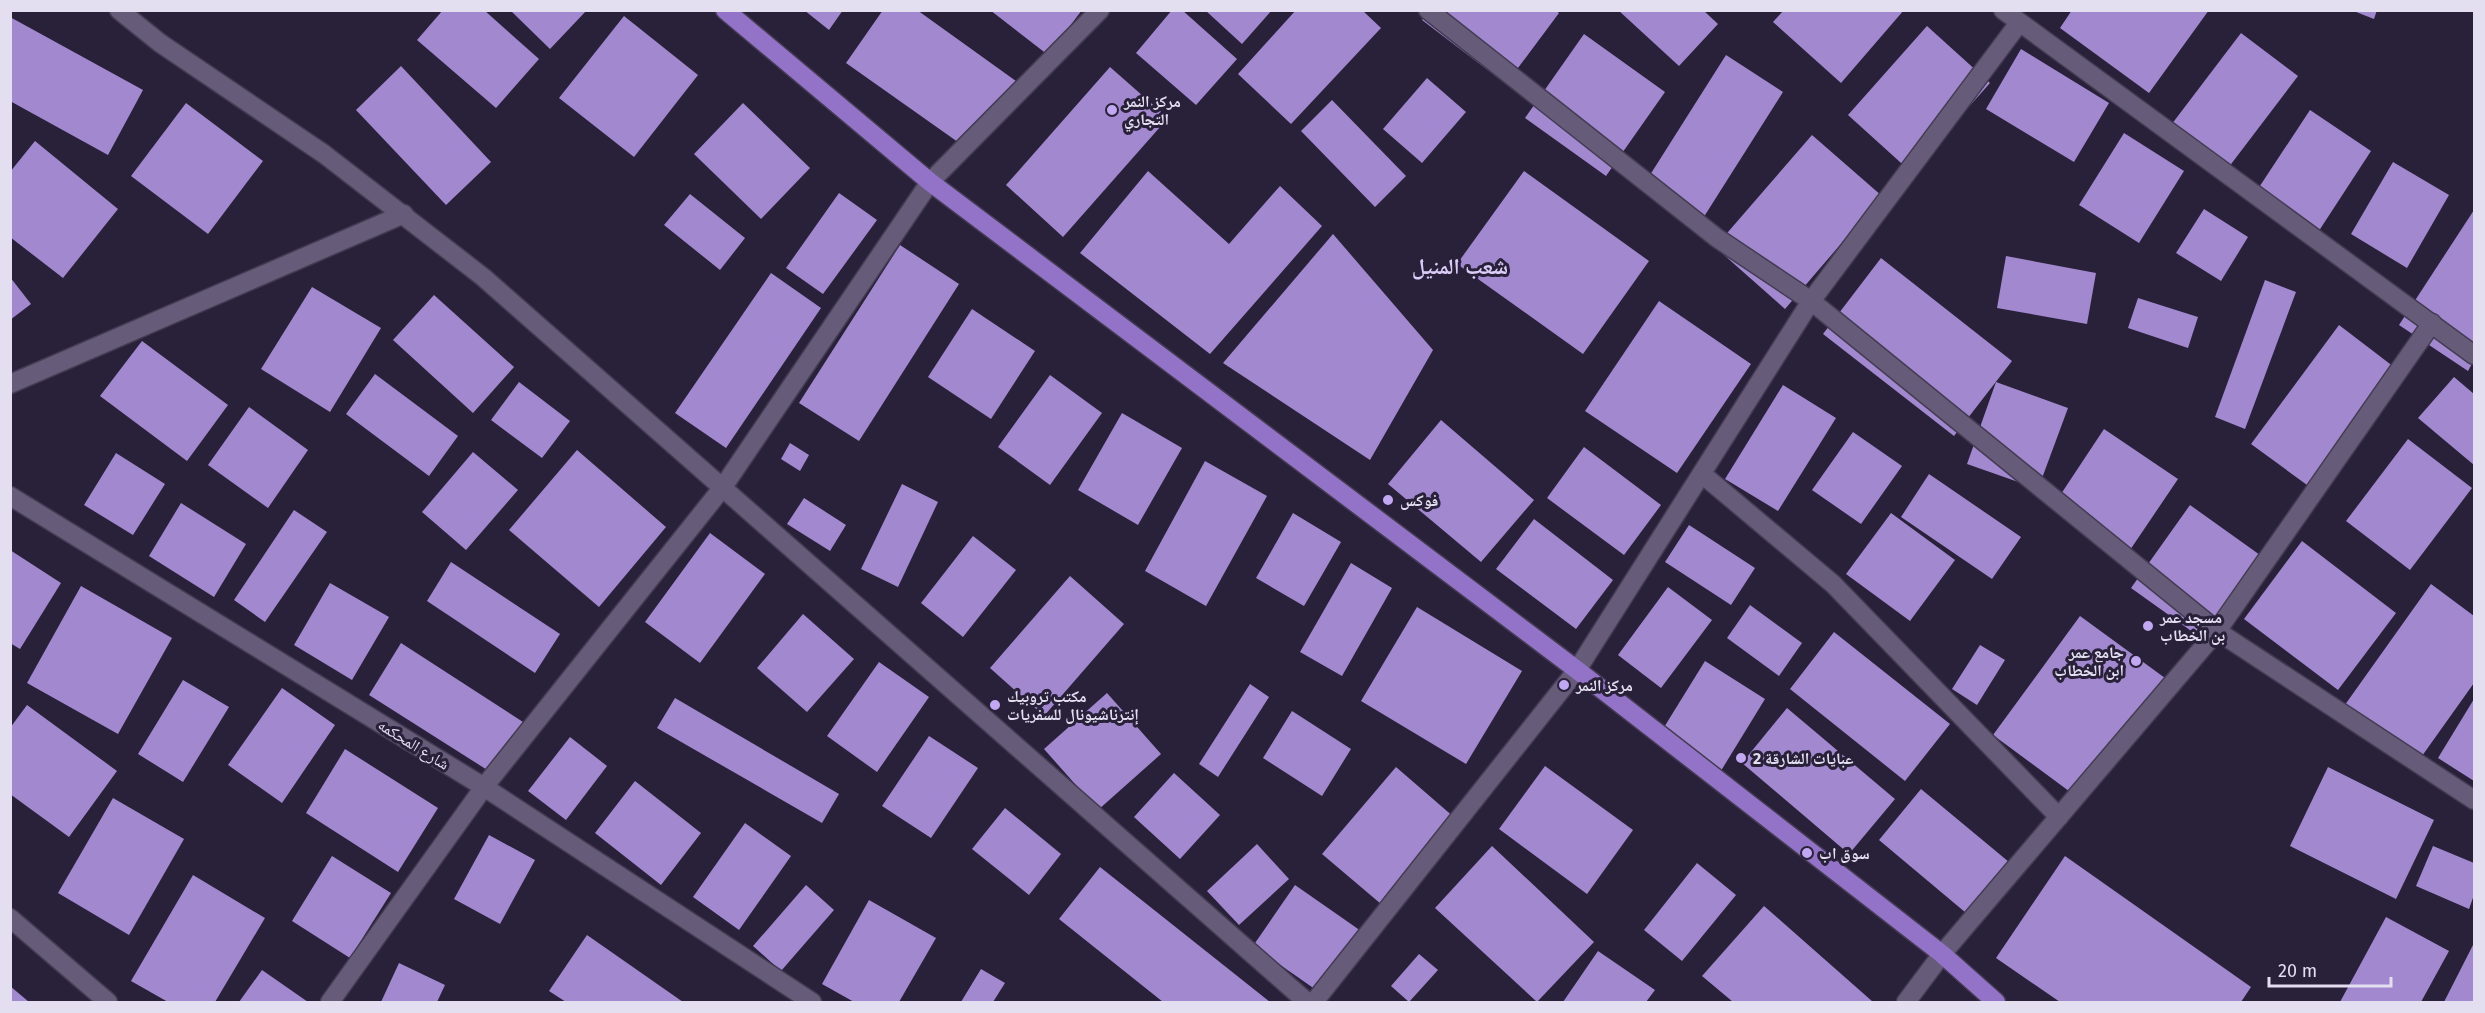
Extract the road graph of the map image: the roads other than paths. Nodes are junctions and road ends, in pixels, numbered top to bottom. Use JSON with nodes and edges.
{"nodes":[{"id":1,"x":119,"y":10,"type":"edge"},
{"id":2,"x":725,"y":10,"type":"edge"},
{"id":3,"x":1100,"y":10,"type":"edge"},
{"id":4,"x":1428,"y":10,"type":"edge"},
{"id":5,"x":2003,"y":10,"type":"edge"},
{"id":6,"x":2019,"y":23,"type":"junction"},
{"id":7,"x":930,"y":182,"type":"junction"},
{"id":8,"x":404,"y":213,"type":"junction"},
{"id":9,"x":1811,"y":301,"type":"junction"},
{"id":10,"x":2432,"y":323,"type":"junction"},
{"id":11,"x":2475,"y":355,"type":"edge"},
{"id":12,"x":10,"y":384,"type":"edge"},
{"id":13,"x":1702,"y":474,"type":"junction"},
{"id":14,"x":723,"y":488,"type":"junction"},
{"id":15,"x":10,"y":496,"type":"edge"},
{"id":16,"x":2217,"y":631,"type":"junction"},
{"id":17,"x":1577,"y":670,"type":"junction"},
{"id":18,"x":484,"y":787,"type":"junction"},
{"id":19,"x":2475,"y":800,"type":"edge"},
{"id":20,"x":2059,"y":817,"type":"junction"},
{"id":21,"x":10,"y":918,"type":"edge"},
{"id":22,"x":1942,"y":954,"type":"junction"},
{"id":23,"x":108,"y":1002,"type":"edge"},
{"id":24,"x":330,"y":1002,"type":"edge"},
{"id":25,"x":812,"y":1002,"type":"edge"},
{"id":26,"x":1306,"y":1002,"type":"edge"},
{"id":27,"x":1314,"y":1002,"type":"edge"},
{"id":28,"x":1906,"y":1002,"type":"edge"},
{"id":29,"x":1996,"y":1002,"type":"edge"}],
"edges":[{"from":1,"to":8,"type":"street"},
{"from":2,"to":7,"type":"main road"},
{"from":3,"to":7,"type":"street"},
{"from":4,"to":9,"type":"street"},
{"from":5,"to":6,"type":"street"},
{"from":6,"to":9,"type":"street"},
{"from":6,"to":10,"type":"street"},
{"from":7,"to":14,"type":"street"},
{"from":7,"to":17,"type":"main road"},
{"from":8,"to":12,"type":"street"},
{"from":8,"to":14,"type":"street"},
{"from":9,"to":13,"type":"street"},
{"from":9,"to":16,"type":"street"},
{"from":10,"to":11,"type":"street"},
{"from":10,"to":16,"type":"street"},
{"from":13,"to":17,"type":"street"},
{"from":13,"to":20,"type":"street"},
{"from":14,"to":18,"type":"street"},
{"from":14,"to":26,"type":"street"},
{"from":15,"to":18,"type":"street","name":"شارع المحكمه"},
{"from":16,"to":19,"type":"street"},
{"from":16,"to":20,"type":"street"},
{"from":17,"to":22,"type":"main road"},
{"from":17,"to":27,"type":"street"},
{"from":18,"to":24,"type":"street"},
{"from":18,"to":25,"type":"street","name":"شارع المحكمه"},
{"from":20,"to":22,"type":"street"},
{"from":21,"to":23,"type":"street"},
{"from":22,"to":28,"type":"street"},
{"from":22,"to":29,"type":"main road"}]}
